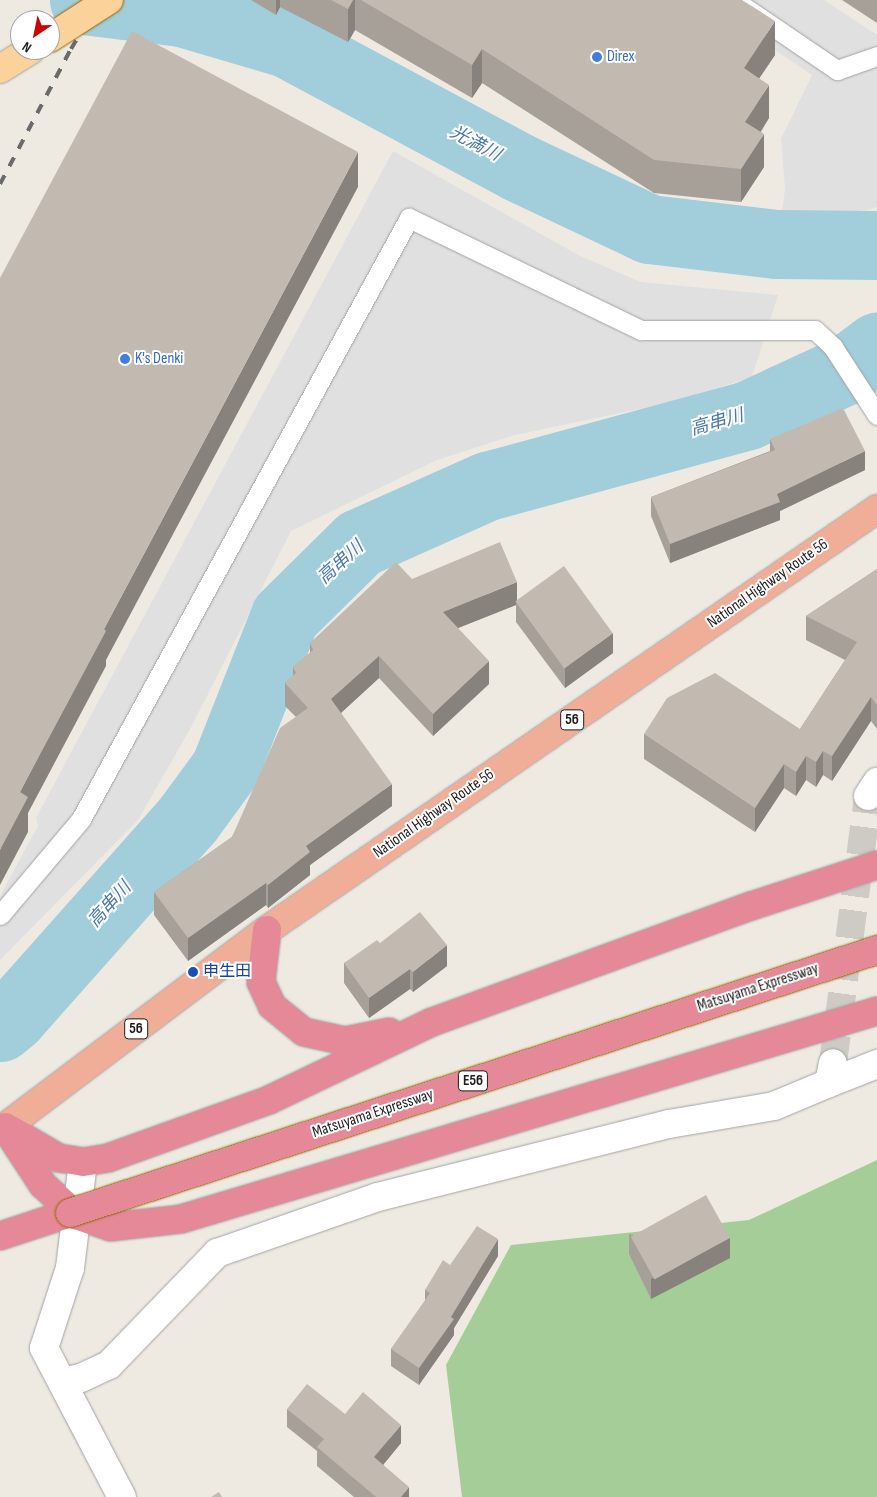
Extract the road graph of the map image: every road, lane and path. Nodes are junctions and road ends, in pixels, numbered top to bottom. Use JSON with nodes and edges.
{"nodes":[{"id":1,"x":109,"y":0,"type":"edge"},
{"id":2,"x":734,"y":0,"type":"edge"},
{"id":3,"x":60,"y":32,"type":"edge"},
{"id":4,"x":877,"y":56,"type":"edge"},
{"id":5,"x":14,"y":60,"type":"edge"},
{"id":6,"x":0,"y":69,"type":"edge"},
{"id":7,"x":877,"y":415,"type":"edge"},
{"id":8,"x":877,"y":509,"type":"edge"},
{"id":9,"x":877,"y":865,"type":"edge"},
{"id":10,"x":0,"y":915,"type":"edge"},
{"id":11,"x":267,"y":930,"type":"junction"},
{"id":12,"x":877,"y":950,"type":"edge"},
{"id":13,"x":877,"y":1011,"type":"edge"},
{"id":14,"x":432,"y":1022,"type":"junction"},
{"id":15,"x":877,"y":1064,"type":"edge"},
{"id":16,"x":2,"y":1125,"type":"edge"},
{"id":17,"x":83,"y":1162,"type":"junction"},
{"id":18,"x":72,"y":1214,"type":"junction"},
{"id":19,"x":0,"y":1236,"type":"edge"},
{"id":20,"x":63,"y":1382,"type":"junction"},
{"id":21,"x":122,"y":1497,"type":"edge"}],
"edges":[{"from":1,"to":3,"type":"main road","bridge":true},
{"from":2,"to":4,"type":"lane"},
{"from":5,"to":6,"type":"main road"},
{"from":7,"to":10,"type":"lane"},
{"from":8,"to":11,"type":"highway","name":"National Highway Route 56","number":"56"},
{"from":9,"to":14,"type":"highway"},
{"from":11,"to":14,"type":"highway"},
{"from":11,"to":16,"type":"highway","name":"National Highway Route 56","number":"56"},
{"from":12,"to":18,"type":"highway","name":"Matsuyama Expressway","number":"E56","bridge":true},
{"from":13,"to":18,"type":"highway"},
{"from":14,"to":17,"type":"highway"},
{"from":15,"to":20,"type":"street"},
{"from":16,"to":17,"type":"highway"},
{"from":16,"to":18,"type":"highway"},
{"from":17,"to":18,"type":"street"},
{"from":18,"to":19,"type":"highway","number":"E56"},
{"from":18,"to":20,"type":"street"},
{"from":20,"to":21,"type":"street"}]}
